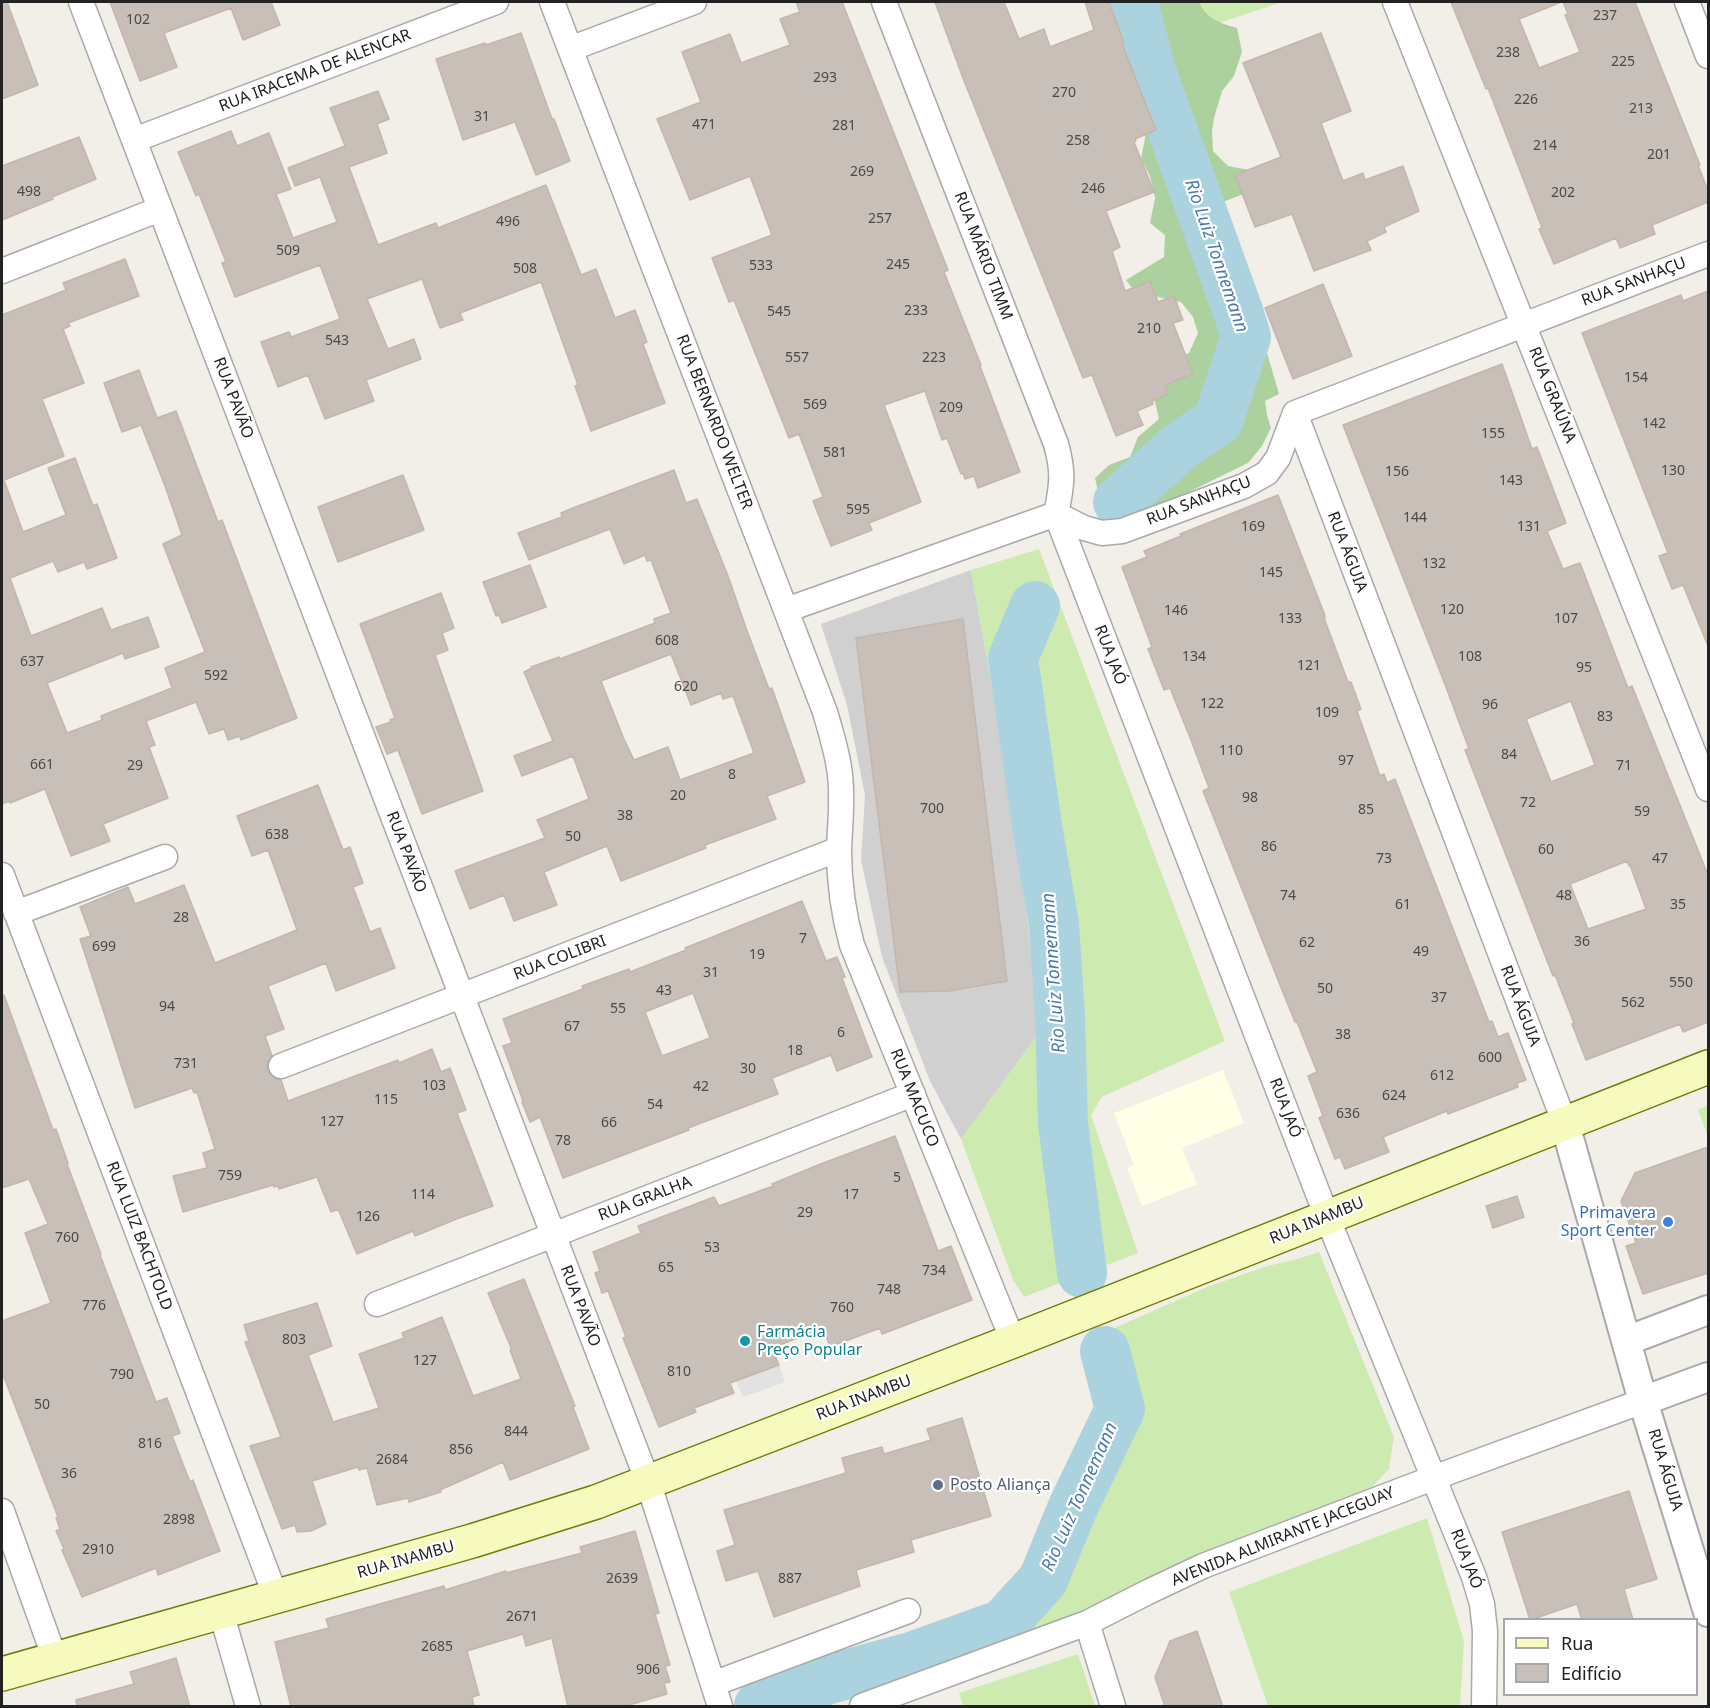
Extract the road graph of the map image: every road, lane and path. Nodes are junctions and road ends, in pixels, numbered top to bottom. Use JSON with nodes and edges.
{"nodes":[{"id":1,"x":81,"y":2,"type":"edge"},
{"id":2,"x":496,"y":2,"type":"edge"},
{"id":3,"x":552,"y":2,"type":"edge"},
{"id":4,"x":694,"y":2,"type":"edge"},
{"id":5,"x":884,"y":2,"type":"edge"},
{"id":6,"x":1395,"y":2,"type":"edge"},
{"id":7,"x":1687,"y":2,"type":"edge"},
{"id":8,"x":570,"y":49,"type":"junction"},
{"id":9,"x":1708,"y":56,"type":"edge"},
{"id":10,"x":134,"y":140,"type":"junction"},
{"id":11,"x":160,"y":209,"type":"junction"},
{"id":12,"x":1708,"y":254,"type":"edge"},
{"id":13,"x":2,"y":271,"type":"edge"},
{"id":14,"x":1524,"y":325,"type":"junction"},
{"id":15,"x":1294,"y":413,"type":"junction"},
{"id":16,"x":1056,"y":514,"type":"junction"},
{"id":17,"x":786,"y":610,"type":"junction"},
{"id":18,"x":1708,"y":789,"type":"edge"},
{"id":19,"x":839,"y":849,"type":"junction"},
{"id":20,"x":165,"y":857,"type":"dead end"},
{"id":21,"x":2,"y":875,"type":"edge"},
{"id":22,"x":16,"y":913,"type":"junction"},
{"id":23,"x":462,"y":996,"type":"junction"},
{"id":24,"x":282,"y":1066,"type":"dead end"},
{"id":25,"x":1708,"y":1067,"type":"edge"},
{"id":26,"x":913,"y":1094,"type":"junction"},
{"id":27,"x":1565,"y":1124,"type":"junction"},
{"id":28,"x":1327,"y":1217,"type":"junction"},
{"id":29,"x":553,"y":1235,"type":"junction"},
{"id":30,"x":378,"y":1304,"type":"dead end"},
{"id":31,"x":1708,"y":1310,"type":"edge"},
{"id":32,"x":1013,"y":1341,"type":"junction"},
{"id":33,"x":1626,"y":1341,"type":"junction"},
{"id":34,"x":1708,"y":1377,"type":"edge"},
{"id":35,"x":1643,"y":1401,"type":"junction"},
{"id":36,"x":1433,"y":1478,"type":"junction"},
{"id":37,"x":648,"y":1482,"type":"junction"},
{"id":38,"x":2,"y":1511,"type":"edge"},
{"id":39,"x":276,"y":1597,"type":"junction"},
{"id":40,"x":908,"y":1611,"type":"dead end"},
{"id":41,"x":221,"y":1612,"type":"junction"},
{"id":42,"x":1708,"y":1612,"type":"edge"},
{"id":43,"x":1087,"y":1623,"type":"junction"},
{"id":44,"x":55,"y":1659,"type":"junction"},
{"id":45,"x":2,"y":1674,"type":"edge"},
{"id":46,"x":718,"y":1697,"type":"edge"},
{"id":47,"x":248,"y":1707,"type":"edge"},
{"id":48,"x":862,"y":1707,"type":"edge"},
{"id":49,"x":1113,"y":1707,"type":"edge"},
{"id":50,"x":1484,"y":1707,"type":"edge"}],
"edges":[{"from":1,"to":10,"type":"street","name":"RUA PAVÃO"},
{"from":2,"to":10,"type":"street","name":"RUA IRACEMA DE ALENCAR"},
{"from":3,"to":8,"type":"street","name":"RUA BERNARDO WELTER"},
{"from":4,"to":8,"type":"street"},
{"from":5,"to":16,"type":"street","name":"RUA MÁRIO TIMM"},
{"from":6,"to":14,"type":"street","name":"RUA GRAÚNA"},
{"from":7,"to":9,"type":"street"},
{"from":8,"to":17,"type":"street","name":"RUA BERNARDO WELTER"},
{"from":10,"to":11,"type":"street","name":"RUA PAVÃO"},
{"from":11,"to":13,"type":"street"},
{"from":11,"to":23,"type":"street","name":"RUA PAVÃO"},
{"from":12,"to":14,"type":"street","name":"RUA SANHAÇU"},
{"from":14,"to":15,"type":"street","name":"RUA SANHAÇU"},
{"from":14,"to":18,"type":"street","name":"RUA GRAÚNA"},
{"from":15,"to":16,"type":"street","name":"RUA SANHAÇU"},
{"from":15,"to":27,"type":"street","name":"RUA ÁGUIA"},
{"from":16,"to":17,"type":"street"},
{"from":16,"to":28,"type":"street","name":"RUA JAÓ"},
{"from":17,"to":19,"type":"street","name":"RUA BERNARDO WELTER"},
{"from":19,"to":23,"type":"street","name":"RUA COLIBRI"},
{"from":19,"to":26,"type":"street","name":"RUA MACUCO"},
{"from":20,"to":22,"type":"street"},
{"from":21,"to":22,"type":"street","name":"RUA LUIZ BACHTOLD"},
{"from":22,"to":39,"type":"street","name":"RUA LUIZ BACHTOLD"},
{"from":23,"to":24,"type":"street","name":"RUA COLIBRI"},
{"from":23,"to":29,"type":"street","name":"RUA PAVÃO"},
{"from":25,"to":27,"type":"main road","name":"RUA INAMBU"},
{"from":26,"to":29,"type":"street","name":"RUA GRALHA"},
{"from":26,"to":32,"type":"street","name":"RUA MACUCO"},
{"from":27,"to":28,"type":"main road","name":"RUA INAMBU"},
{"from":27,"to":33,"type":"street","name":"RUA ÁGUIA"},
{"from":28,"to":32,"type":"main road","name":"RUA INAMBU"},
{"from":28,"to":36,"type":"street","name":"RUA JAÓ"},
{"from":29,"to":30,"type":"street","name":"RUA GRALHA"},
{"from":29,"to":37,"type":"street","name":"RUA PAVÃO"},
{"from":31,"to":33,"type":"street"},
{"from":32,"to":37,"type":"main road","name":"RUA INAMBU"},
{"from":33,"to":35,"type":"street","name":"RUA ÁGUIA"},
{"from":34,"to":35,"type":"street","name":"AVENIDA ALMIRANTE JACEGUAY"},
{"from":35,"to":36,"type":"street","name":"AVENIDA ALMIRANTE JACEGUAY"},
{"from":35,"to":42,"type":"street","name":"RUA ÁGUIA"},
{"from":36,"to":43,"type":"street","name":"AVENIDA ALMIRANTE JACEGUAY"},
{"from":36,"to":50,"type":"street","name":"RUA JAÓ"},
{"from":37,"to":39,"type":"main road","name":"RUA INAMBU"},
{"from":37,"to":46,"type":"street","name":"RUA PAVÃO"},
{"from":38,"to":44,"type":"street"},
{"from":39,"to":41,"type":"main road","name":"RUA INAMBU"},
{"from":40,"to":46,"type":"street"},
{"from":41,"to":44,"type":"main road","name":"RUA INAMBU"},
{"from":41,"to":47,"type":"street"},
{"from":43,"to":48,"type":"street","name":"AVENIDA ALMIRANTE JACEGUAY"},
{"from":43,"to":49,"type":"street"},
{"from":44,"to":45,"type":"main road","name":"RUA INAMBU"}]}
